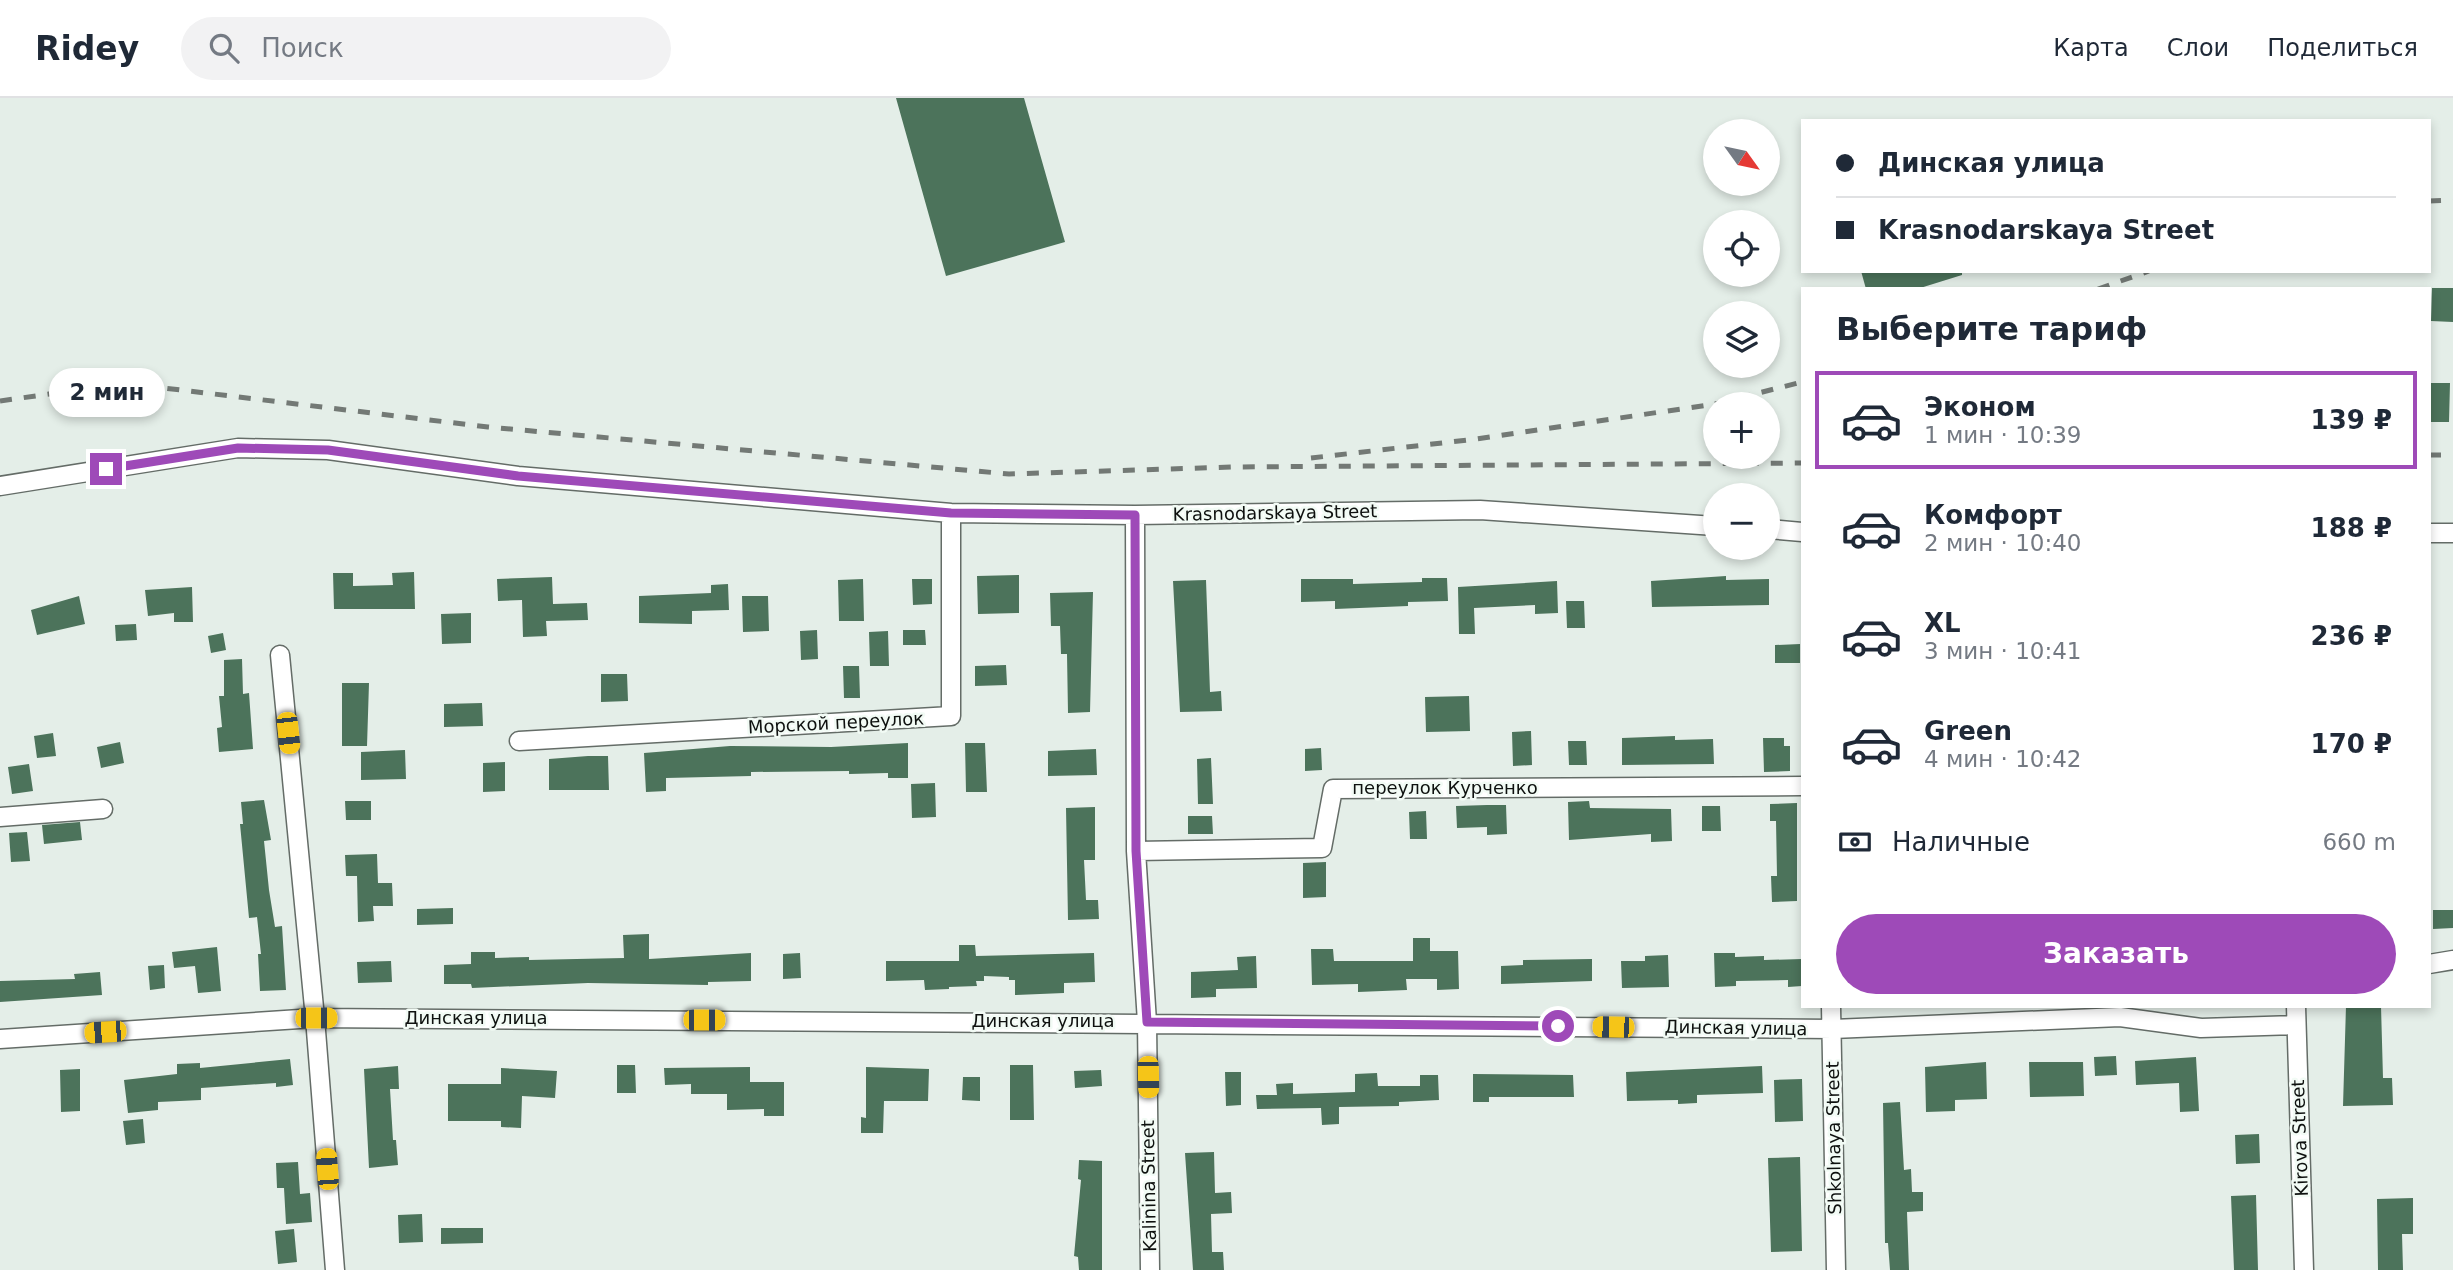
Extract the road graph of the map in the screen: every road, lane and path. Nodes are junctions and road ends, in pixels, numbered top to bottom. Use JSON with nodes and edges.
{"nodes":[{"id":1,"x":0,"y":486,"type":"edge"},
{"id":2,"x":951,"y":513,"type":"junction"},
{"id":3,"x":1135,"y":515,"type":"junction"},
{"id":4,"x":1703,"y":525,"type":"edge"},
{"id":5,"x":1780,"y":530,"type":"edge"},
{"id":6,"x":1801,"y":532,"type":"edge"},
{"id":7,"x":2431,"y":533,"type":"edge"},
{"id":8,"x":2453,"y":533,"type":"edge"},
{"id":9,"x":280,"y":655,"type":"dead end"},
{"id":10,"x":519,"y":741,"type":"dead end"},
{"id":11,"x":1801,"y":786,"type":"edge"},
{"id":12,"x":103,"y":809,"type":"dead end"},
{"id":13,"x":0,"y":817,"type":"edge"},
{"id":14,"x":1136,"y":851,"type":"junction"},
{"id":15,"x":2453,"y":960,"type":"edge"},
{"id":16,"x":2431,"y":964,"type":"edge"},
{"id":17,"x":1831,"y":1008,"type":"edge"},
{"id":18,"x":2296,"y":1008,"type":"edge"},
{"id":19,"x":2119,"y":1011,"type":"edge"},
{"id":20,"x":316,"y":1018,"type":"junction"},
{"id":21,"x":1147,"y":1022,"type":"junction"},
{"id":22,"x":2296,"y":1025,"type":"junction"},
{"id":23,"x":1833,"y":1030,"type":"junction"},
{"id":24,"x":0,"y":1039,"type":"edge"},
{"id":25,"x":335,"y":1270,"type":"edge"},
{"id":26,"x":1150,"y":1270,"type":"edge"},
{"id":27,"x":1836,"y":1270,"type":"edge"},
{"id":28,"x":2304,"y":1270,"type":"edge"}],
"edges":[{"from":1,"to":2,"type":"street","name":"Krasnodarskaya Street"},
{"from":2,"to":3,"type":"street","name":"Krasnodarskaya Street"},
{"from":2,"to":10,"type":"street","name":"Морской переулок"},
{"from":3,"to":4,"type":"street","name":"Krasnodarskaya Street"},
{"from":3,"to":14,"type":"street","name":"Kalinina Street"},
{"from":5,"to":6,"type":"street"},
{"from":7,"to":8,"type":"street"},
{"from":9,"to":20,"type":"street"},
{"from":11,"to":14,"type":"street","name":"переулок Курченко"},
{"from":12,"to":13,"type":"street"},
{"from":14,"to":21,"type":"street","name":"Kalinina Street"},
{"from":15,"to":16,"type":"street"},
{"from":17,"to":23,"type":"street","name":"Shkolnaya Street"},
{"from":18,"to":22,"type":"street","name":"Kirova Street"},
{"from":19,"to":22,"type":"street","name":"Динская улица"},
{"from":19,"to":23,"type":"street","name":"Динская улица"},
{"from":20,"to":21,"type":"street","name":"Динская улица"},
{"from":20,"to":24,"type":"street","name":"Динская улица"},
{"from":20,"to":25,"type":"street"},
{"from":21,"to":23,"type":"street","name":"Динская улица"},
{"from":21,"to":26,"type":"street","name":"Kalinina Street"},
{"from":22,"to":28,"type":"street","name":"Kirova Street"},
{"from":23,"to":27,"type":"street","name":"Shkolnaya Street"}]}
